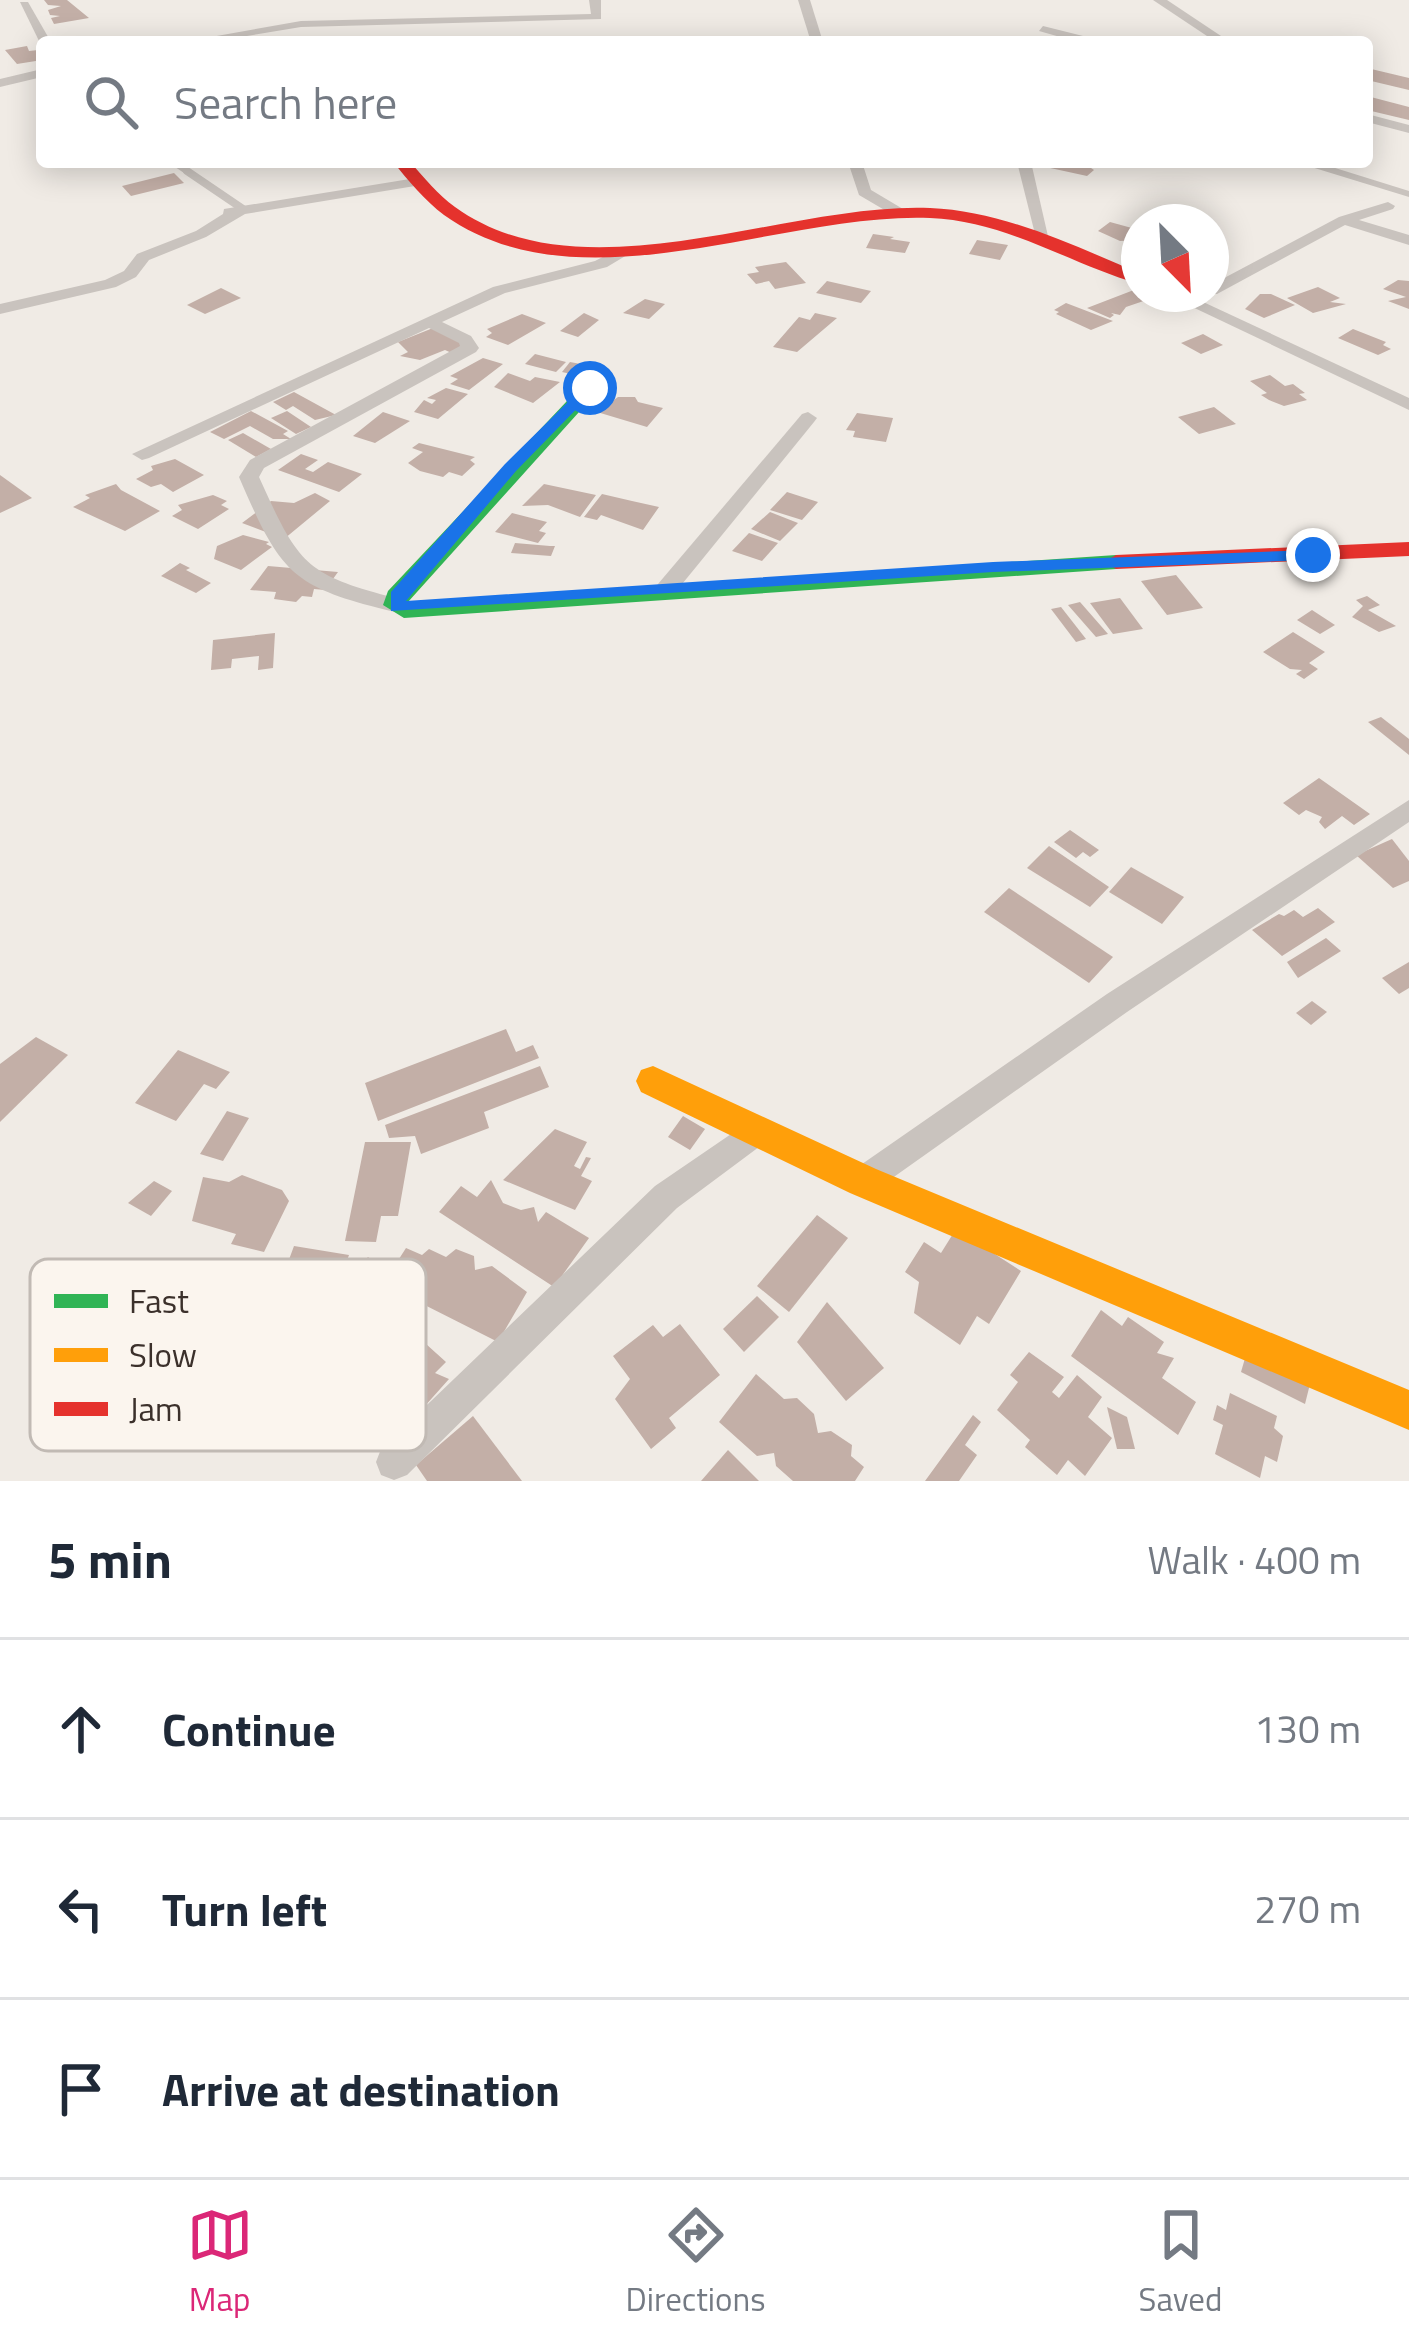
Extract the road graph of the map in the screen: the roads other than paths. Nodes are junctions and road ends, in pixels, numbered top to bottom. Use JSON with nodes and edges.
{"nodes":[{"id":1,"x":595,"y":0,"type":"edge"},
{"id":2,"x":804,"y":0,"type":"edge"},
{"id":3,"x":1159,"y":0,"type":"edge"},
{"id":4,"x":24,"y":4,"type":"dead end"},
{"id":5,"x":296,"y":26,"type":"junction"},
{"id":6,"x":822,"y":28,"type":"dead end"},
{"id":7,"x":1042,"y":28,"type":"dead end"},
{"id":8,"x":42,"y":36,"type":"edge"},
{"id":9,"x":222,"y":36,"type":"edge"},
{"id":10,"x":300,"y":36,"type":"edge"},
{"id":11,"x":815,"y":36,"type":"edge"},
{"id":12,"x":1070,"y":36,"type":"edge"},
{"id":13,"x":1215,"y":36,"type":"edge"},
{"id":14,"x":36,"y":75,"type":"edge"},
{"id":15,"x":0,"y":83,"type":"edge"},
{"id":16,"x":1373,"y":120,"type":"edge"},
{"id":17,"x":1409,"y":129,"type":"edge"},
{"id":18,"x":181,"y":168,"type":"edge"},
{"id":19,"x":857,"y":168,"type":"edge"},
{"id":20,"x":1026,"y":168,"type":"edge"},
{"id":21,"x":1322,"y":168,"type":"edge"},
{"id":22,"x":409,"y":172,"type":"edge"},
{"id":23,"x":1407,"y":193,"type":"edge"},
{"id":24,"x":1388,"y":206,"type":"junction"},
{"id":25,"x":243,"y":209,"type":"junction"},
{"id":26,"x":1409,"y":211,"type":"edge"},
{"id":27,"x":898,"y":212,"type":"junction"},
{"id":28,"x":198,"y":218,"type":"dead end"},
{"id":29,"x":1344,"y":220,"type":"junction"},
{"id":30,"x":1409,"y":240,"type":"edge"},
{"id":31,"x":1045,"y":242,"type":"junction"},
{"id":32,"x":622,"y":252,"type":"junction"},
{"id":33,"x":1121,"y":272,"type":"edge"},
{"id":34,"x":1229,"y":282,"type":"edge"},
{"id":35,"x":0,"y":309,"type":"edge"},
{"id":36,"x":1229,"y":309,"type":"edge"},
{"id":37,"x":429,"y":322,"type":"junction"},
{"id":38,"x":590,"y":388,"type":"dead end"},
{"id":39,"x":1409,"y":405,"type":"edge"},
{"id":40,"x":808,"y":418,"type":"dead end"},
{"id":41,"x":142,"y":454,"type":"dead end"},
{"id":42,"x":1409,"y":549,"type":"edge"},
{"id":43,"x":666,"y":589,"type":"junction"},
{"id":44,"x":394,"y":605,"type":"junction"},
{"id":45,"x":1409,"y":809,"type":"edge"},
{"id":46,"x":653,"y":1082,"type":"dead end"},
{"id":47,"x":756,"y":1131,"type":"junction"},
{"id":48,"x":863,"y":1181,"type":"junction"},
{"id":49,"x":1409,"y":1410,"type":"edge"},
{"id":50,"x":426,"y":1431,"type":"edge"},
{"id":51,"x":405,"y":1451,"type":"edge"},
{"id":52,"x":394,"y":1462,"type":"dead end"}],
"edges":[{"from":1,"to":5,"type":"street"},
{"from":2,"to":6,"type":"street"},
{"from":2,"to":11,"type":"street"},
{"from":3,"to":13,"type":"street"},
{"from":4,"to":8,"type":"street"},
{"from":5,"to":9,"type":"street"},
{"from":5,"to":10,"type":"street"},
{"from":7,"to":12,"type":"street"},
{"from":14,"to":15,"type":"street"},
{"from":16,"to":17,"type":"street"},
{"from":18,"to":25,"type":"lane"},
{"from":19,"to":27,"type":"street"},
{"from":20,"to":31,"type":"street"},
{"from":21,"to":23,"type":"street"},
{"from":22,"to":25,"type":"street"},
{"from":22,"to":32,"type":"street"},
{"from":23,"to":24,"type":"street"},
{"from":24,"to":26,"type":"street"},
{"from":24,"to":29,"type":"street"},
{"from":25,"to":28,"type":"street"},
{"from":25,"to":35,"type":"street"},
{"from":27,"to":31,"type":"street"},
{"from":27,"to":32,"type":"street"},
{"from":29,"to":30,"type":"street"},
{"from":29,"to":34,"type":"street"},
{"from":31,"to":33,"type":"street"},
{"from":32,"to":37,"type":"street"},
{"from":36,"to":39,"type":"street"},
{"from":37,"to":41,"type":"street"},
{"from":37,"to":44,"type":"street"},
{"from":38,"to":44,"type":"street"},
{"from":40,"to":43,"type":"street"},
{"from":42,"to":43,"type":"street"},
{"from":43,"to":44,"type":"street"},
{"from":45,"to":48,"type":"street"},
{"from":46,"to":47,"type":"street"},
{"from":47,"to":48,"type":"street"},
{"from":47,"to":50,"type":"street"},
{"from":48,"to":49,"type":"street"},
{"from":51,"to":52,"type":"street"}]}
